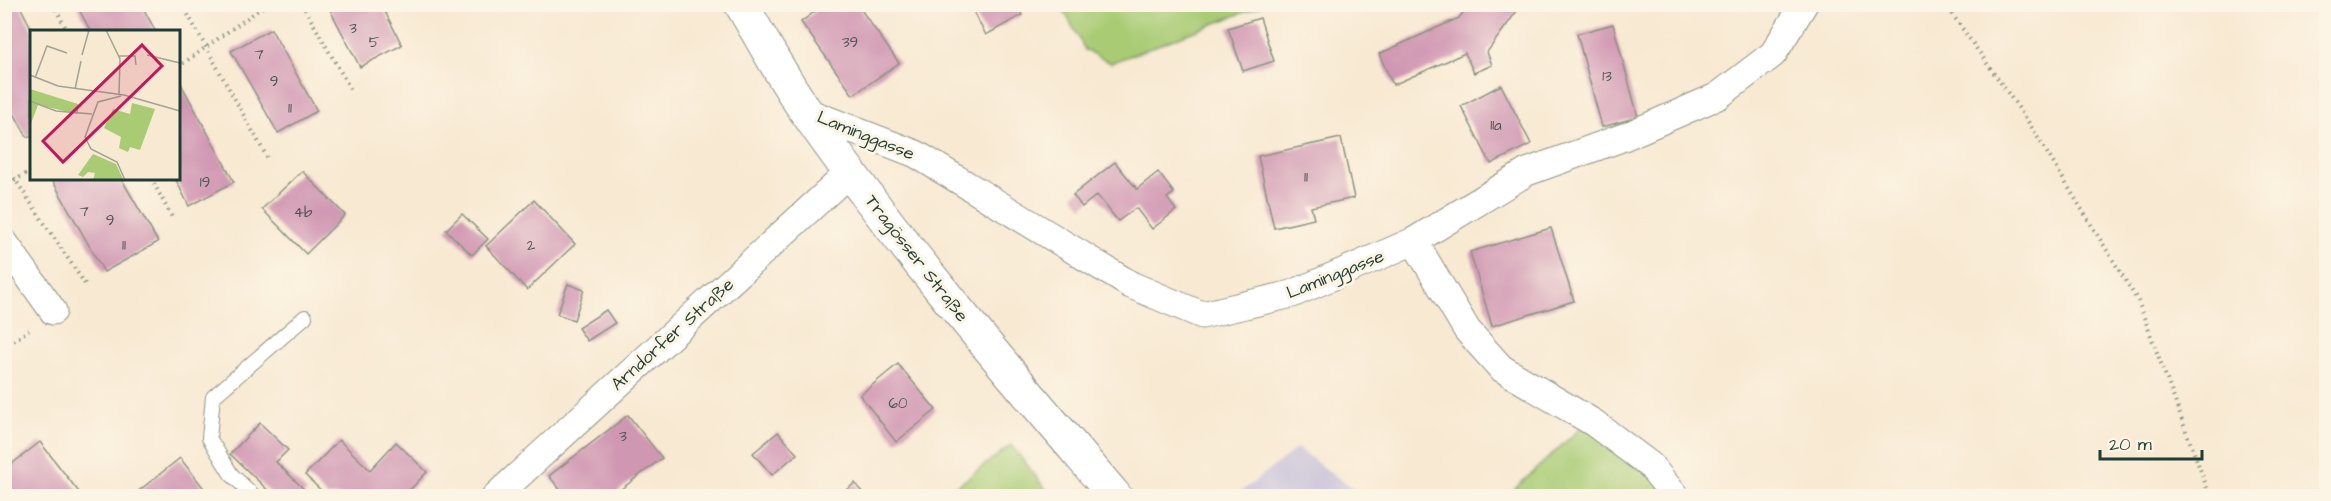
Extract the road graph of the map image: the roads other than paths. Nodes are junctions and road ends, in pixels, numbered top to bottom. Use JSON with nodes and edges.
{"nodes":[{"id":1,"x":741,"y":4,"type":"edge"},
{"id":2,"x":1804,"y":4,"type":"edge"},
{"id":3,"x":806,"y":111,"type":"junction"},
{"id":4,"x":850,"y":172,"type":"junction"},
{"id":5,"x":1414,"y":241,"type":"junction"},
{"id":6,"x":4,"y":242,"type":"edge"},
{"id":7,"x":53,"y":311,"type":"dead end"},
{"id":8,"x":305,"y":317,"type":"dead end"},
{"id":9,"x":254,"y":496,"type":"edge"},
{"id":10,"x":496,"y":496,"type":"edge"},
{"id":11,"x":1115,"y":496,"type":"edge"},
{"id":12,"x":1675,"y":496,"type":"edge"}],
"edges":[{"from":1,"to":3,"type":"main road","name":"Tragösser Straße"},
{"from":2,"to":5,"type":"street","name":"Laminggasse"},
{"from":3,"to":4,"type":"main road","name":"Tragösser Straße"},
{"from":3,"to":5,"type":"street","name":"Laminggasse"},
{"from":4,"to":10,"type":"street","name":"Arndorfer Straße"},
{"from":4,"to":11,"type":"main road","name":"Tragösser Straße"},
{"from":5,"to":12,"type":"street"},
{"from":6,"to":7,"type":"street"},
{"from":8,"to":9,"type":"lane"}]}
